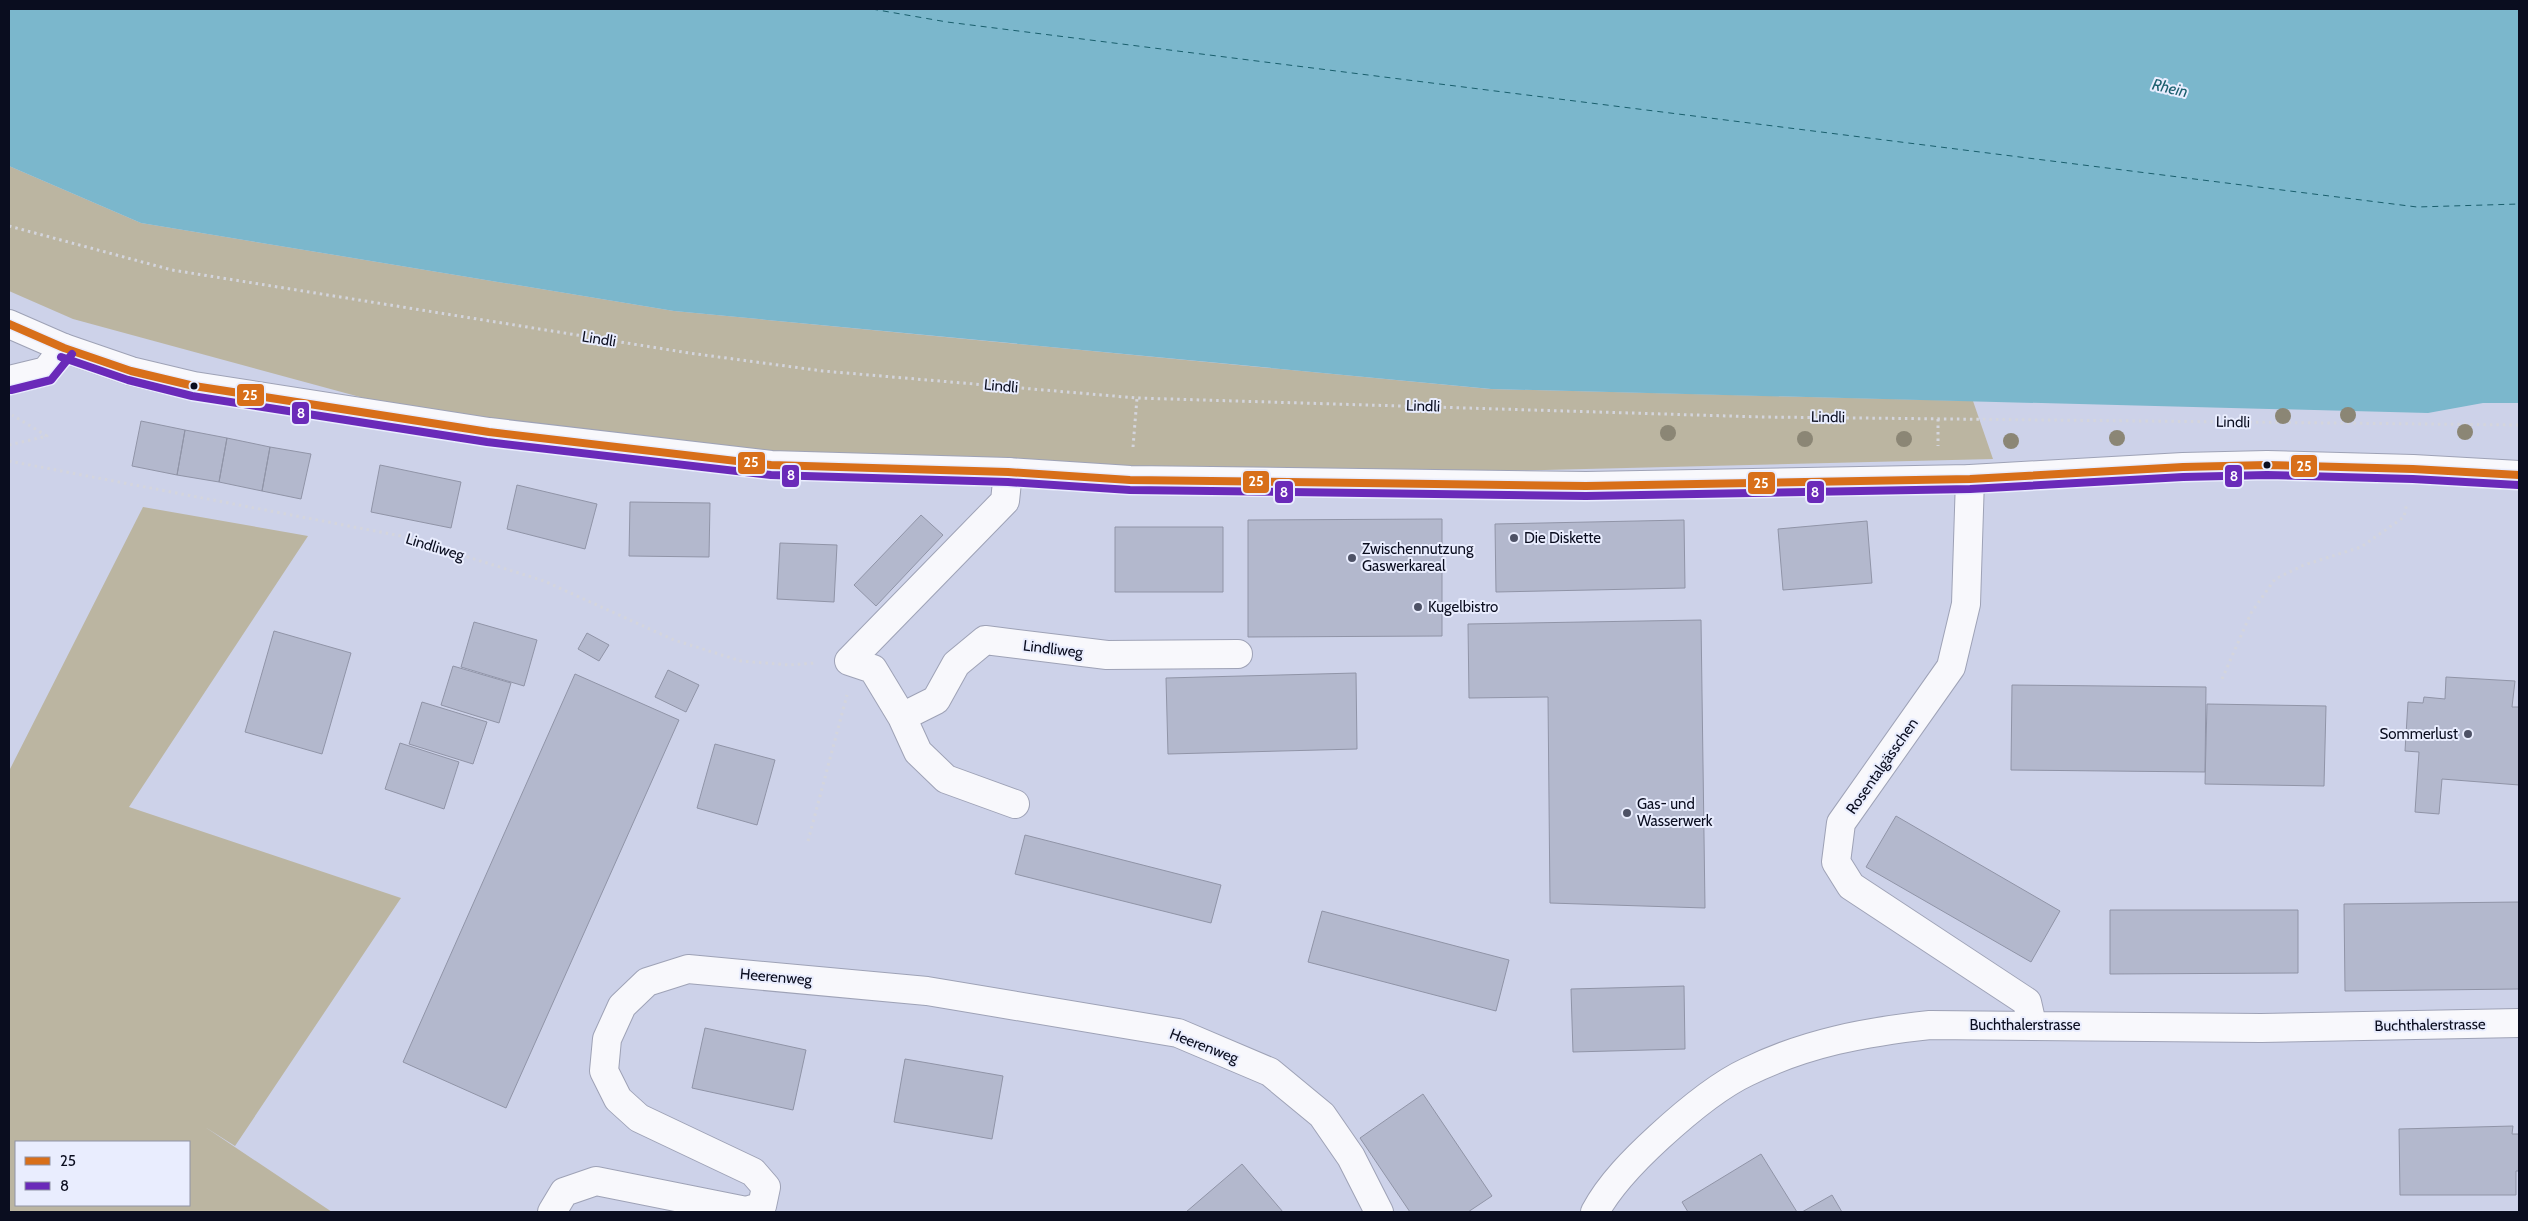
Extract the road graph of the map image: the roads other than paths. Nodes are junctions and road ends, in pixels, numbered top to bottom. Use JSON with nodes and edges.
{"nodes":[{"id":1,"x":9,"y":324,"type":"edge"},
{"id":2,"x":64,"y":348,"type":"junction"},
{"id":3,"x":9,"y":380,"type":"edge"},
{"id":4,"x":1008,"y":472,"type":"junction"},
{"id":5,"x":2519,"y":475,"type":"edge"},
{"id":6,"x":1970,"y":479,"type":"junction"},
{"id":7,"x":1238,"y":654,"type":"dead end"},
{"id":8,"x":902,"y":717,"type":"junction"},
{"id":9,"x":1015,"y":804,"type":"dead end"},
{"id":10,"x":2519,"y":1023,"type":"edge"},
{"id":11,"x":2032,"y":1024,"type":"junction"},
{"id":12,"x":552,"y":1212,"type":"edge"},
{"id":13,"x":1378,"y":1212,"type":"edge"},
{"id":14,"x":1595,"y":1212,"type":"edge"}],
"edges":[{"from":1,"to":2,"type":"street"},
{"from":2,"to":3,"type":"street"},
{"from":2,"to":4,"type":"street"},
{"from":4,"to":6,"type":"street"},
{"from":4,"to":8,"type":"street"},
{"from":5,"to":6,"type":"street"},
{"from":6,"to":11,"type":"street","name":"Rosentalgässchen"},
{"from":7,"to":8,"type":"street","name":"Lindliweg"},
{"from":8,"to":9,"type":"street"},
{"from":10,"to":11,"type":"street","name":"Buchthalerstrasse"},
{"from":11,"to":14,"type":"street","name":"Buchthalerstrasse"},
{"from":12,"to":13,"type":"street","name":"Heerenweg"}]}
